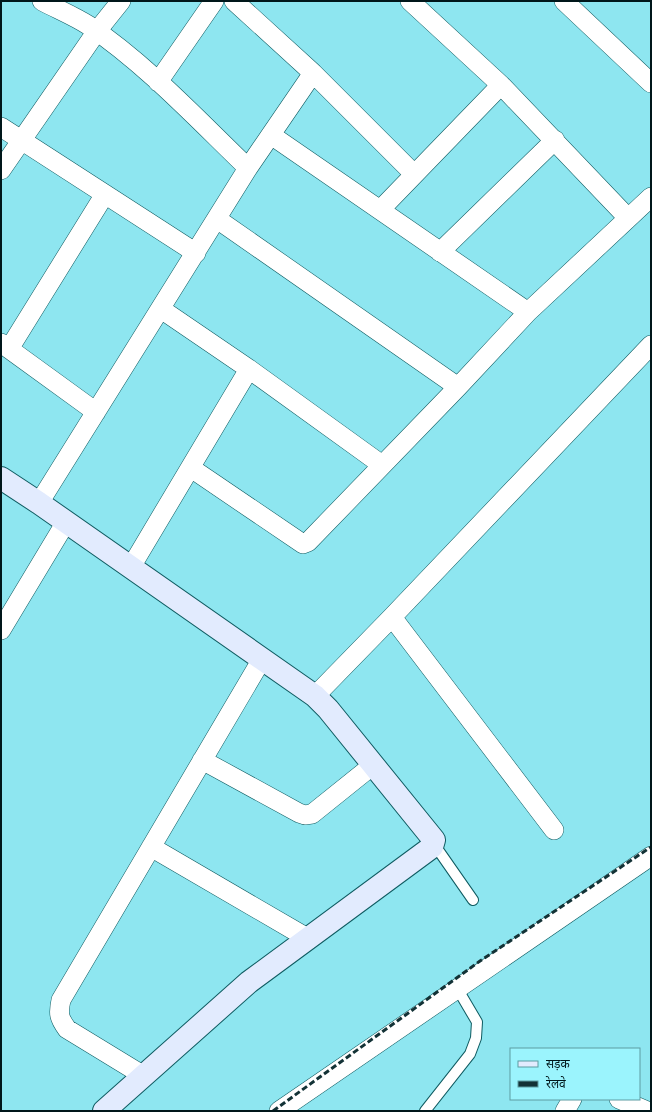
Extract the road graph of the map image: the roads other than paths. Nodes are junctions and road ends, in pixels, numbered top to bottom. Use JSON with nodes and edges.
{"nodes":[{"id":1,"x":42,"y":1,"type":"edge"},
{"id":2,"x":121,"y":1,"type":"edge"},
{"id":3,"x":214,"y":1,"type":"edge"},
{"id":4,"x":234,"y":1,"type":"edge"},
{"id":5,"x":571,"y":3,"type":"edge"},
{"id":6,"x":420,"y":4,"type":"edge"},
{"id":7,"x":97,"y":32,"type":"junction"},
{"id":8,"x":313,"y":73,"type":"junction"},
{"id":9,"x":158,"y":82,"type":"junction"},
{"id":10,"x":651,"y":82,"type":"edge"},
{"id":11,"x":501,"y":85,"type":"junction"},
{"id":12,"x":1,"y":127,"type":"edge"},
{"id":13,"x":270,"y":135,"type":"junction"},
{"id":14,"x":22,"y":140,"type":"junction"},
{"id":15,"x":555,"y":140,"type":"junction"},
{"id":16,"x":248,"y":168,"type":"junction"},
{"id":17,"x":1,"y":170,"type":"edge"},
{"id":18,"x":414,"y":174,"type":"junction"},
{"id":19,"x":105,"y":194,"type":"junction"},
{"id":20,"x":651,"y":197,"type":"edge"},
{"id":21,"x":380,"y":210,"type":"junction"},
{"id":22,"x":628,"y":218,"type":"junction"},
{"id":23,"x":217,"y":219,"type":"junction"},
{"id":24,"x":440,"y":252,"type":"junction"},
{"id":25,"x":196,"y":253,"type":"junction"},
{"id":26,"x":161,"y":309,"type":"junction"},
{"id":27,"x":528,"y":312,"type":"junction"},
{"id":28,"x":651,"y":345,"type":"edge"},
{"id":29,"x":5,"y":346,"type":"edge"},
{"id":30,"x":249,"y":369,"type":"junction"},
{"id":31,"x":458,"y":387,"type":"junction"},
{"id":32,"x":96,"y":412,"type":"junction"},
{"id":33,"x":382,"y":465,"type":"junction"},
{"id":34,"x":191,"y":468,"type":"junction"},
{"id":35,"x":1,"y":478,"type":"edge"},
{"id":36,"x":39,"y":503,"type":"junction"},
{"id":37,"x":66,"y":522,"type":"junction"},
{"id":38,"x":131,"y":567,"type":"junction"},
{"id":39,"x":392,"y":617,"type":"junction"},
{"id":40,"x":3,"y":623,"type":"edge"},
{"id":41,"x":262,"y":659,"type":"junction"},
{"id":42,"x":314,"y":696,"type":"junction"},
{"id":43,"x":202,"y":760,"type":"junction"},
{"id":44,"x":373,"y":765,"type":"junction"},
{"id":45,"x":554,"y":830,"type":"dead end"},
{"id":46,"x":434,"y":844,"type":"junction"},
{"id":47,"x":151,"y":847,"type":"junction"},
{"id":48,"x":651,"y":856,"type":"edge"},
{"id":49,"x":473,"y":900,"type":"dead end"},
{"id":50,"x":308,"y":939,"type":"junction"},
{"id":51,"x":457,"y":988,"type":"junction"},
{"id":52,"x":144,"y":1076,"type":"junction"},
{"id":53,"x":572,"y":1100,"type":"edge"},
{"id":54,"x":621,"y":1100,"type":"edge"},
{"id":55,"x":104,"y":1111,"type":"edge"},
{"id":56,"x":279,"y":1111,"type":"edge"},
{"id":57,"x":425,"y":1111,"type":"edge"},
{"id":58,"x":566,"y":1111,"type":"edge"},
{"id":59,"x":647,"y":1111,"type":"edge"}],
"edges":[{"from":1,"to":7,"type":"street"},
{"from":2,"to":7,"type":"street"},
{"from":3,"to":9,"type":"street"},
{"from":4,"to":8,"type":"street"},
{"from":5,"to":10,"type":"street"},
{"from":6,"to":11,"type":"street"},
{"from":7,"to":9,"type":"street"},
{"from":7,"to":14,"type":"street"},
{"from":8,"to":13,"type":"street"},
{"from":8,"to":18,"type":"street"},
{"from":9,"to":16,"type":"street"},
{"from":11,"to":15,"type":"street"},
{"from":11,"to":18,"type":"street"},
{"from":12,"to":14,"type":"street"},
{"from":13,"to":16,"type":"street"},
{"from":13,"to":21,"type":"street"},
{"from":14,"to":17,"type":"street"},
{"from":14,"to":19,"type":"street"},
{"from":15,"to":22,"type":"street"},
{"from":15,"to":24,"type":"street"},
{"from":16,"to":23,"type":"street"},
{"from":18,"to":21,"type":"street"},
{"from":19,"to":25,"type":"street"},
{"from":19,"to":29,"type":"street"},
{"from":20,"to":22,"type":"street"},
{"from":21,"to":24,"type":"street"},
{"from":22,"to":27,"type":"street"},
{"from":23,"to":25,"type":"street"},
{"from":23,"to":31,"type":"street"},
{"from":24,"to":27,"type":"street"},
{"from":25,"to":26,"type":"street"},
{"from":26,"to":30,"type":"street"},
{"from":26,"to":32,"type":"street"},
{"from":27,"to":31,"type":"street"},
{"from":28,"to":39,"type":"street"},
{"from":29,"to":32,"type":"street"},
{"from":30,"to":33,"type":"street"},
{"from":30,"to":34,"type":"street"},
{"from":31,"to":33,"type":"street"},
{"from":32,"to":36,"type":"street"},
{"from":33,"to":34,"type":"street"},
{"from":34,"to":38,"type":"street"},
{"from":35,"to":36,"type":"street"},
{"from":36,"to":37,"type":"street"},
{"from":37,"to":38,"type":"street"},
{"from":37,"to":40,"type":"street"},
{"from":38,"to":41,"type":"street"},
{"from":39,"to":42,"type":"street"},
{"from":39,"to":45,"type":"street"},
{"from":41,"to":42,"type":"street"},
{"from":41,"to":43,"type":"street"},
{"from":42,"to":44,"type":"street"},
{"from":43,"to":44,"type":"street"},
{"from":43,"to":47,"type":"street"},
{"from":44,"to":46,"type":"street"},
{"from":46,"to":49,"type":"lane"},
{"from":46,"to":50,"type":"street"},
{"from":47,"to":50,"type":"street"},
{"from":47,"to":52,"type":"street"},
{"from":48,"to":51,"type":"street"},
{"from":50,"to":52,"type":"street"},
{"from":51,"to":56,"type":"street"},
{"from":51,"to":57,"type":"lane"},
{"from":52,"to":55,"type":"street"},
{"from":53,"to":58,"type":"street"},
{"from":54,"to":59,"type":"street"}]}
